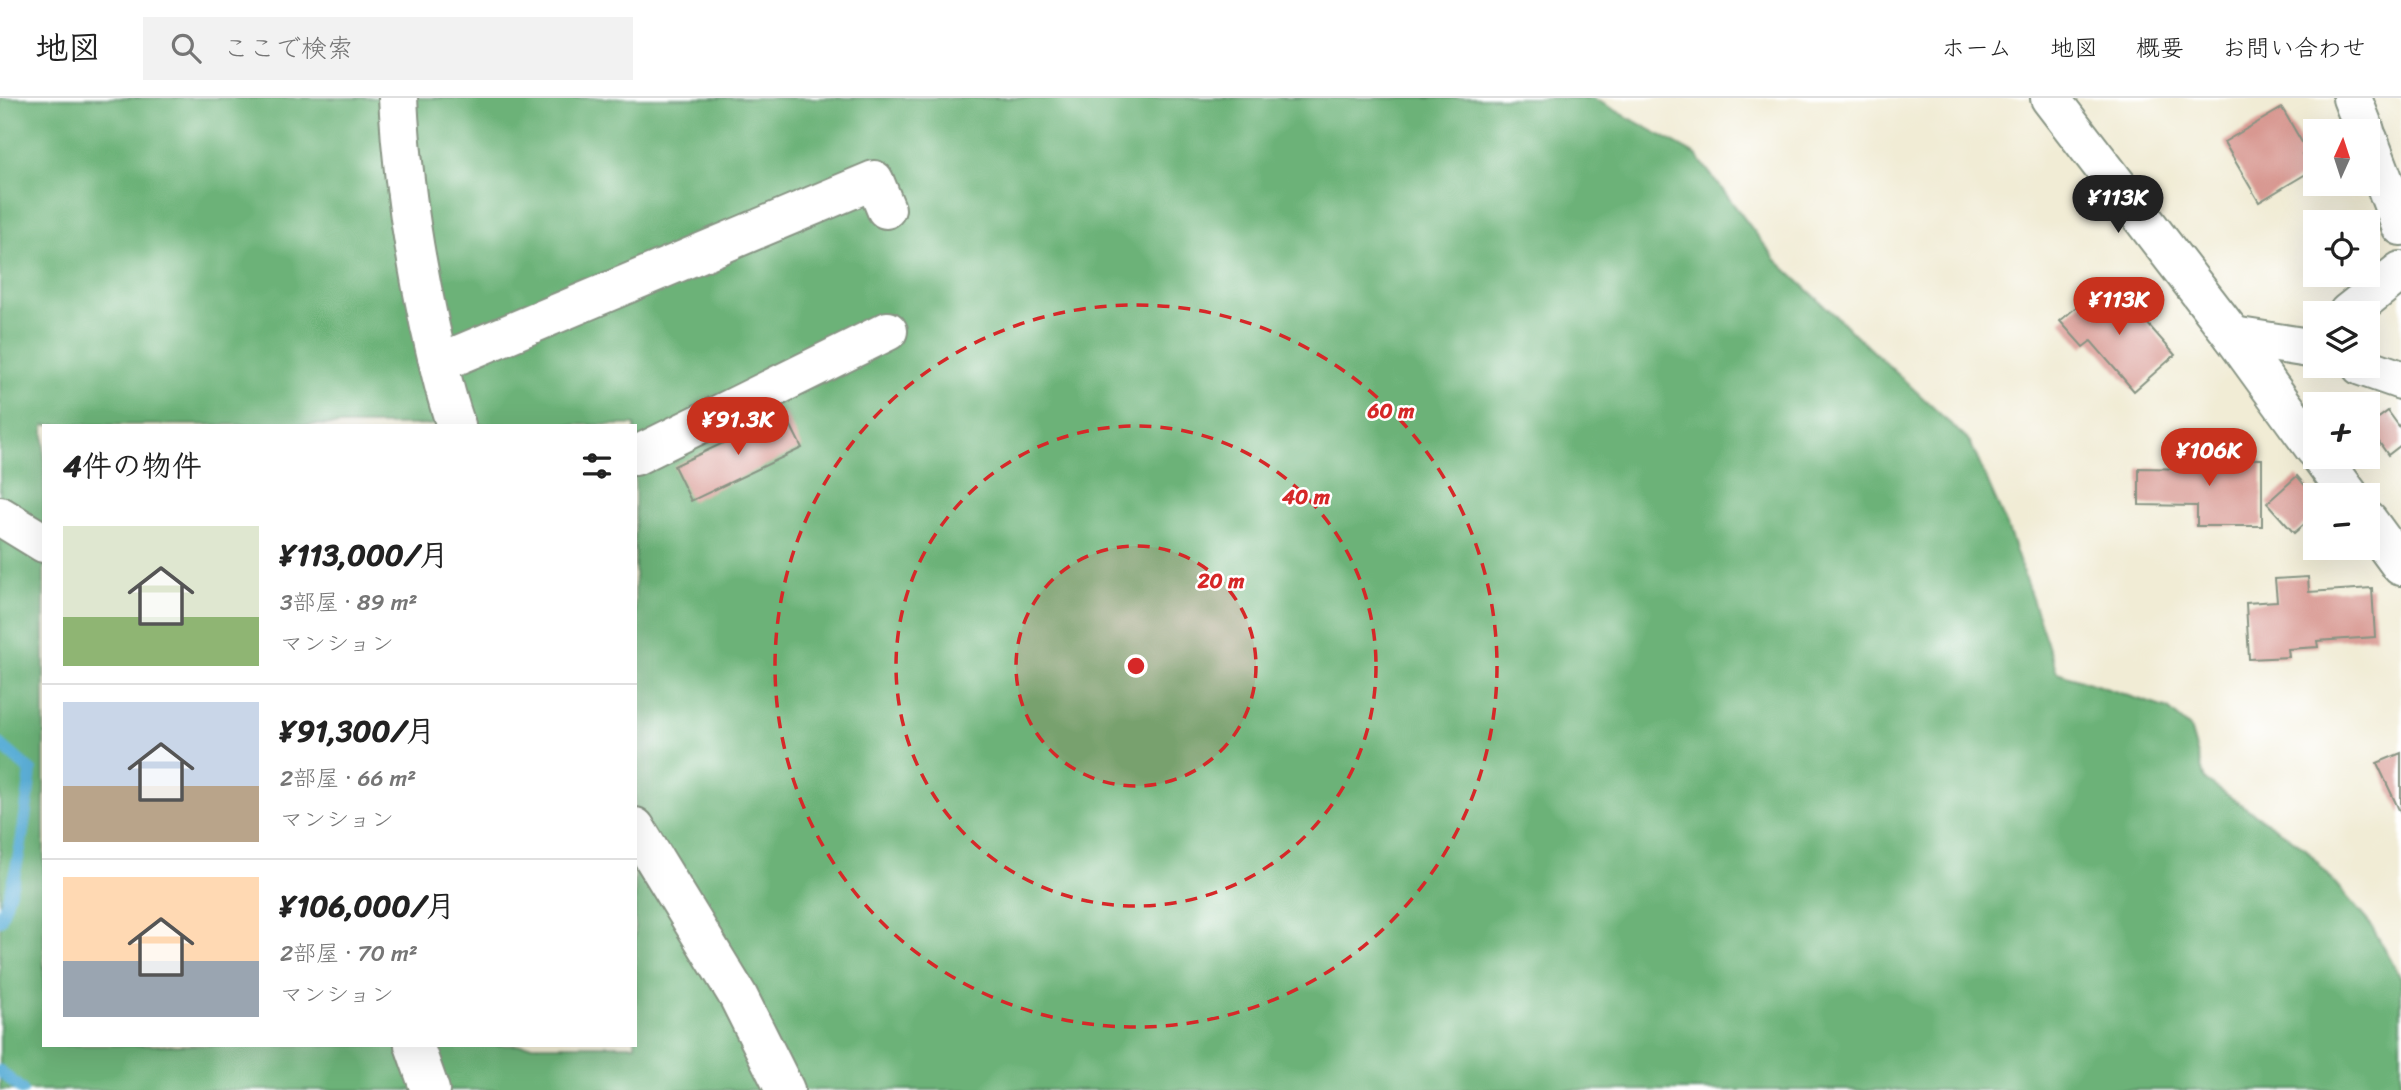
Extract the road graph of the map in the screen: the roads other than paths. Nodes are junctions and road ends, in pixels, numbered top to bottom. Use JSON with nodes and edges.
{"nodes":[{"id":1,"x":398,"y":98,"type":"edge"},
{"id":2,"x":2050,"y":98,"type":"edge"},
{"id":3,"x":2352,"y":98,"type":"edge"},
{"id":4,"x":2360,"y":119,"type":"edge"},
{"id":5,"x":2380,"y":171,"type":"edge"},
{"id":6,"x":886,"y":209,"type":"dead end"},
{"id":7,"x":2401,"y":226,"type":"edge"},
{"id":8,"x":2401,"y":271,"type":"edge"},
{"id":9,"x":2363,"y":301,"type":"edge"},
{"id":10,"x":888,"y":331,"type":"dead end"},
{"id":11,"x":2233,"y":336,"type":"junction"},
{"id":12,"x":2303,"y":344,"type":"edge"},
{"id":13,"x":439,"y":363,"type":"junction"},
{"id":14,"x":2380,"y":373,"type":"edge"},
{"id":15,"x":2401,"y":380,"type":"edge"},
{"id":16,"x":456,"y":424,"type":"edge"},
{"id":17,"x":2303,"y":432,"type":"edge"},
{"id":18,"x":637,"y":455,"type":"edge"},
{"id":19,"x":0,"y":516,"type":"edge"},
{"id":20,"x":2380,"y":537,"type":"edge"},
{"id":21,"x":42,"y":542,"type":"edge"},
{"id":22,"x":2401,"y":566,"type":"edge"},
{"id":23,"x":637,"y":830,"type":"edge"},
{"id":24,"x":415,"y":1047,"type":"edge"},
{"id":25,"x":430,"y":1090,"type":"edge"},
{"id":26,"x":785,"y":1090,"type":"edge"}],
"edges":[{"from":1,"to":13,"type":"street"},
{"from":2,"to":11,"type":"street"},
{"from":3,"to":4,"type":"street"},
{"from":5,"to":7,"type":"street"},
{"from":6,"to":13,"type":"street"},
{"from":8,"to":9,"type":"street"},
{"from":10,"to":18,"type":"street"},
{"from":11,"to":12,"type":"street"},
{"from":11,"to":17,"type":"street"},
{"from":13,"to":16,"type":"street"},
{"from":14,"to":15,"type":"street"},
{"from":19,"to":21,"type":"street"},
{"from":20,"to":22,"type":"street"},
{"from":23,"to":26,"type":"street"},
{"from":24,"to":25,"type":"street"}]}
